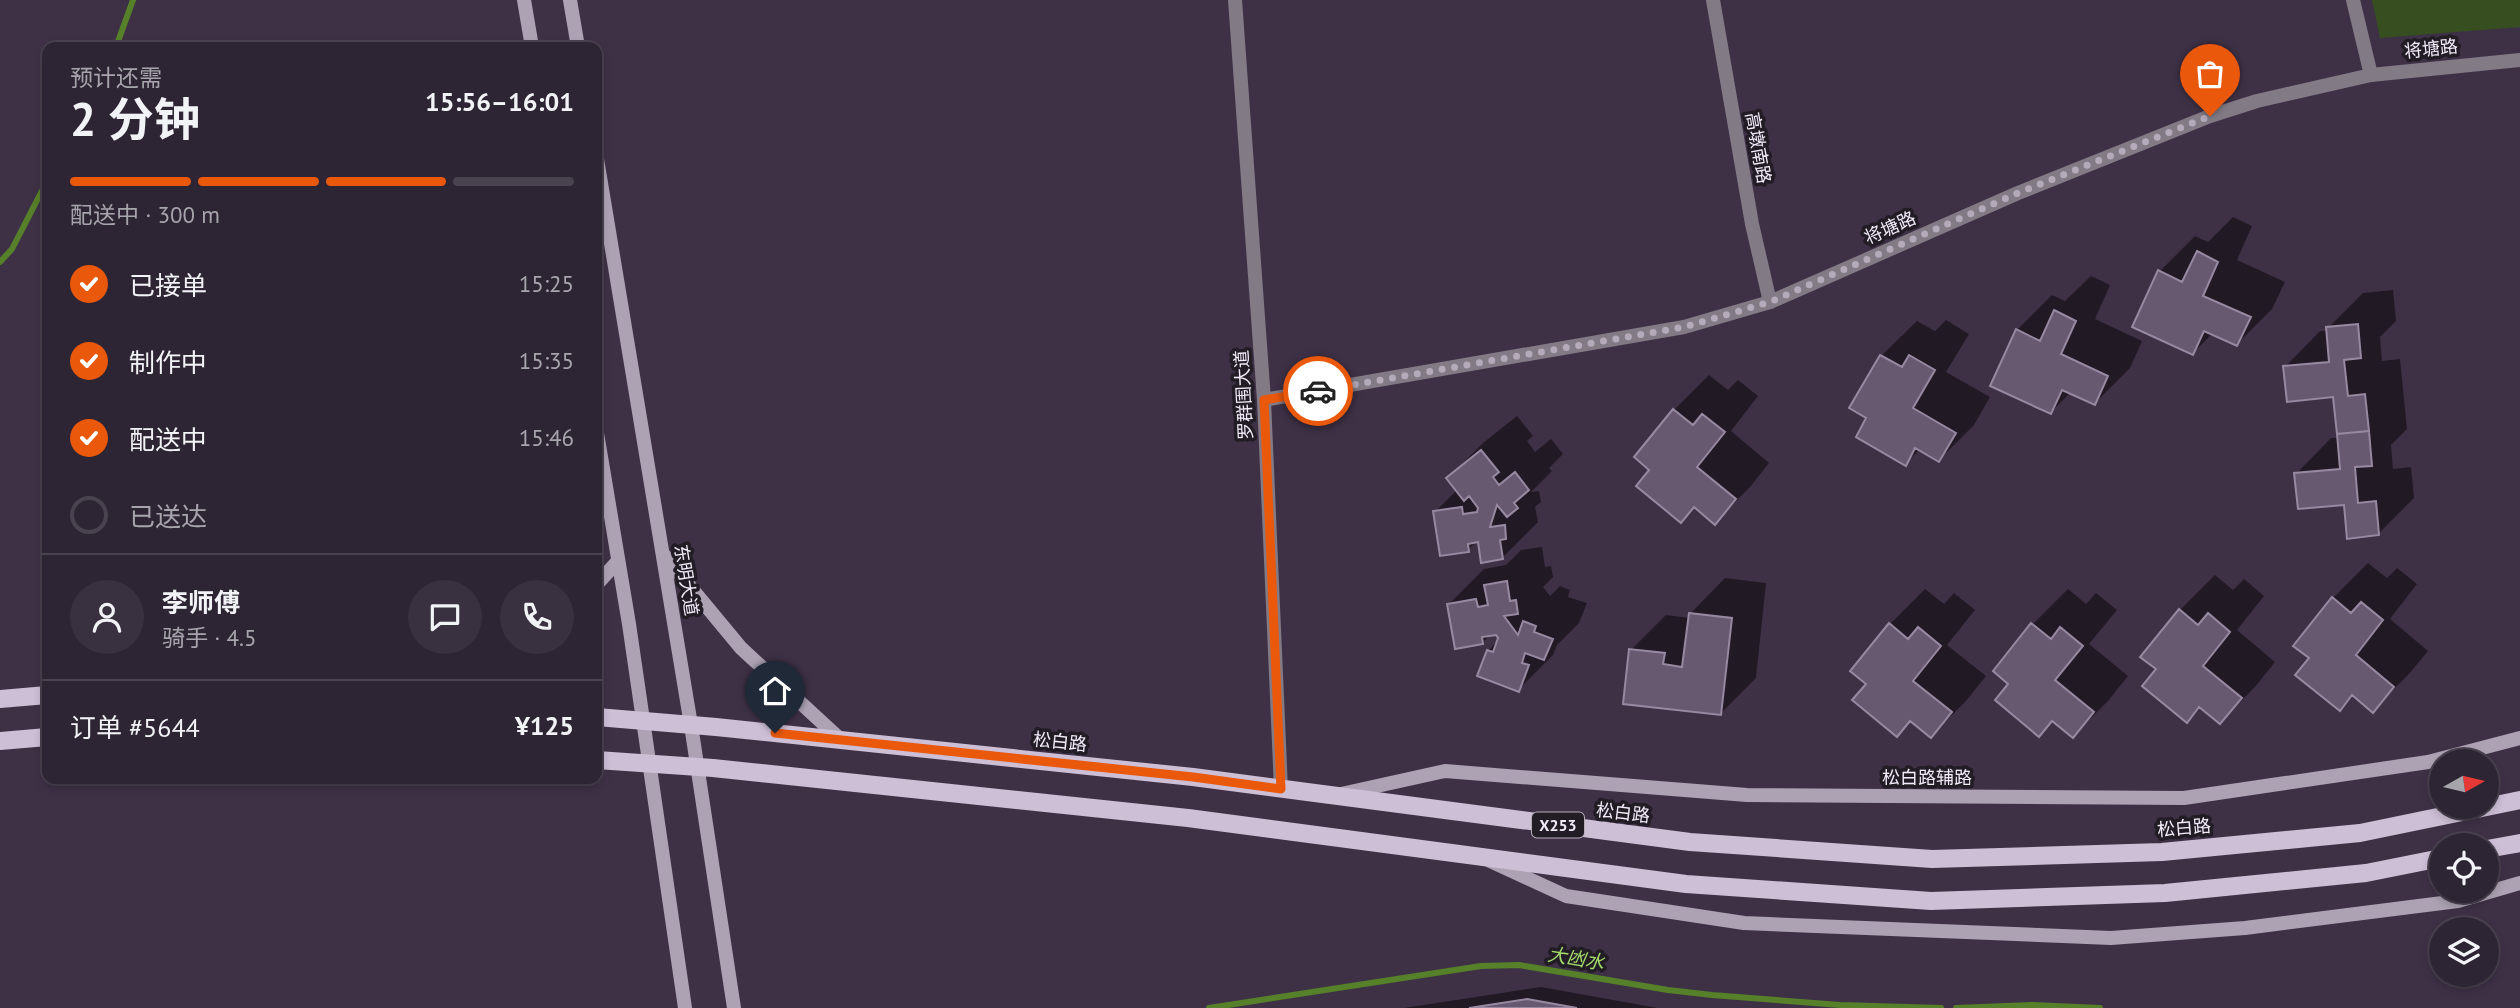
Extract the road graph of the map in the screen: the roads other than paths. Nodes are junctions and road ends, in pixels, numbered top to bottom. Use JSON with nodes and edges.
{"nodes":[{"id":1,"x":524,"y":0,"type":"edge"},
{"id":2,"x":570,"y":0,"type":"edge"},
{"id":3,"x":1235,"y":0,"type":"edge"},
{"id":4,"x":1713,"y":0,"type":"edge"},
{"id":5,"x":2354,"y":0,"type":"edge"},
{"id":6,"x":531,"y":42,"type":"edge"},
{"id":7,"x":577,"y":42,"type":"edge"},
{"id":8,"x":2520,"y":60,"type":"edge"},
{"id":9,"x":2371,"y":75,"type":"junction"},
{"id":10,"x":602,"y":189,"type":"edge"},
{"id":11,"x":1770,"y":302,"type":"junction"},
{"id":12,"x":1264,"y":400,"type":"junction"},
{"id":13,"x":602,"y":463,"type":"edge"},
{"id":14,"x":662,"y":553,"type":"junction"},
{"id":15,"x":618,"y":561,"type":"junction"},
{"id":16,"x":602,"y":579,"type":"edge"},
{"id":17,"x":42,"y":695,"type":"edge"},
{"id":18,"x":0,"y":699,"type":"edge"},
{"id":19,"x":602,"y":718,"type":"edge"},
{"id":20,"x":642,"y":722,"type":"junction"},
{"id":21,"x":691,"y":725,"type":"junction"},
{"id":22,"x":42,"y":737,"type":"edge"},
{"id":23,"x":2520,"y":738,"type":"edge"},
{"id":24,"x":841,"y":740,"type":"junction"},
{"id":25,"x":0,"y":741,"type":"edge"},
{"id":26,"x":602,"y":760,"type":"edge"},
{"id":27,"x":648,"y":763,"type":"junction"},
{"id":28,"x":697,"y":767,"type":"junction"},
{"id":29,"x":1281,"y":789,"type":"junction"},
{"id":30,"x":1332,"y":796,"type":"junction"},
{"id":31,"x":2520,"y":800,"type":"edge"},
{"id":32,"x":2520,"y":842,"type":"edge"},
{"id":33,"x":2499,"y":846,"type":"edge"},
{"id":34,"x":1479,"y":856,"type":"junction"},
{"id":35,"x":2429,"y":860,"type":"edge"},
{"id":36,"x":2520,"y":883,"type":"edge"},
{"id":37,"x":685,"y":1008,"type":"edge"},
{"id":38,"x":734,"y":1008,"type":"edge"}],
"edges":[{"from":1,"to":6,"type":"main road"},
{"from":2,"to":7,"type":"main road"},
{"from":3,"to":12,"type":"street","name":"罗群围大道"},
{"from":4,"to":11,"type":"street","name":"高墩南路"},
{"from":5,"to":9,"type":"street"},
{"from":8,"to":9,"type":"street","name":"将塘路"},
{"from":9,"to":11,"type":"street","name":"将塘路"},
{"from":10,"to":14,"type":"main road","name":"东明大道"},
{"from":11,"to":12,"type":"street","name":"将塘路"},
{"from":12,"to":29,"type":"street","name":"罗群围大道"},
{"from":13,"to":15,"type":"main road"},
{"from":14,"to":21,"type":"main road","name":"东明大道"},
{"from":14,"to":24,"type":"main road"},
{"from":15,"to":16,"type":"main road"},
{"from":15,"to":20,"type":"main road"},
{"from":17,"to":18,"type":"main road"},
{"from":19,"to":20,"type":"main road","name":"松白路","number":"X253"},
{"from":20,"to":21,"type":"main road","name":"松白路","number":"X253"},
{"from":20,"to":27,"type":"main road"},
{"from":21,"to":24,"type":"main road","name":"松白路","number":"X253"},
{"from":21,"to":28,"type":"main road","name":"东明大道"},
{"from":22,"to":25,"type":"main road"},
{"from":23,"to":30,"type":"main road","name":"松白路辅路"},
{"from":24,"to":29,"type":"main road","name":"松白路","number":"X253"},
{"from":26,"to":27,"type":"main road","number":"X253"},
{"from":27,"to":28,"type":"main road","number":"X253"},
{"from":27,"to":37,"type":"main road"},
{"from":28,"to":34,"type":"main road","number":"X253"},
{"from":28,"to":38,"type":"main road","name":"东明大道"},
{"from":29,"to":30,"type":"main road","name":"松白路","number":"X253"},
{"from":30,"to":31,"type":"main road","name":"松白路","number":"X253"},
{"from":32,"to":33,"type":"main road"},
{"from":34,"to":35,"type":"main road","number":"X253"},
{"from":34,"to":36,"type":"main road"}]}
